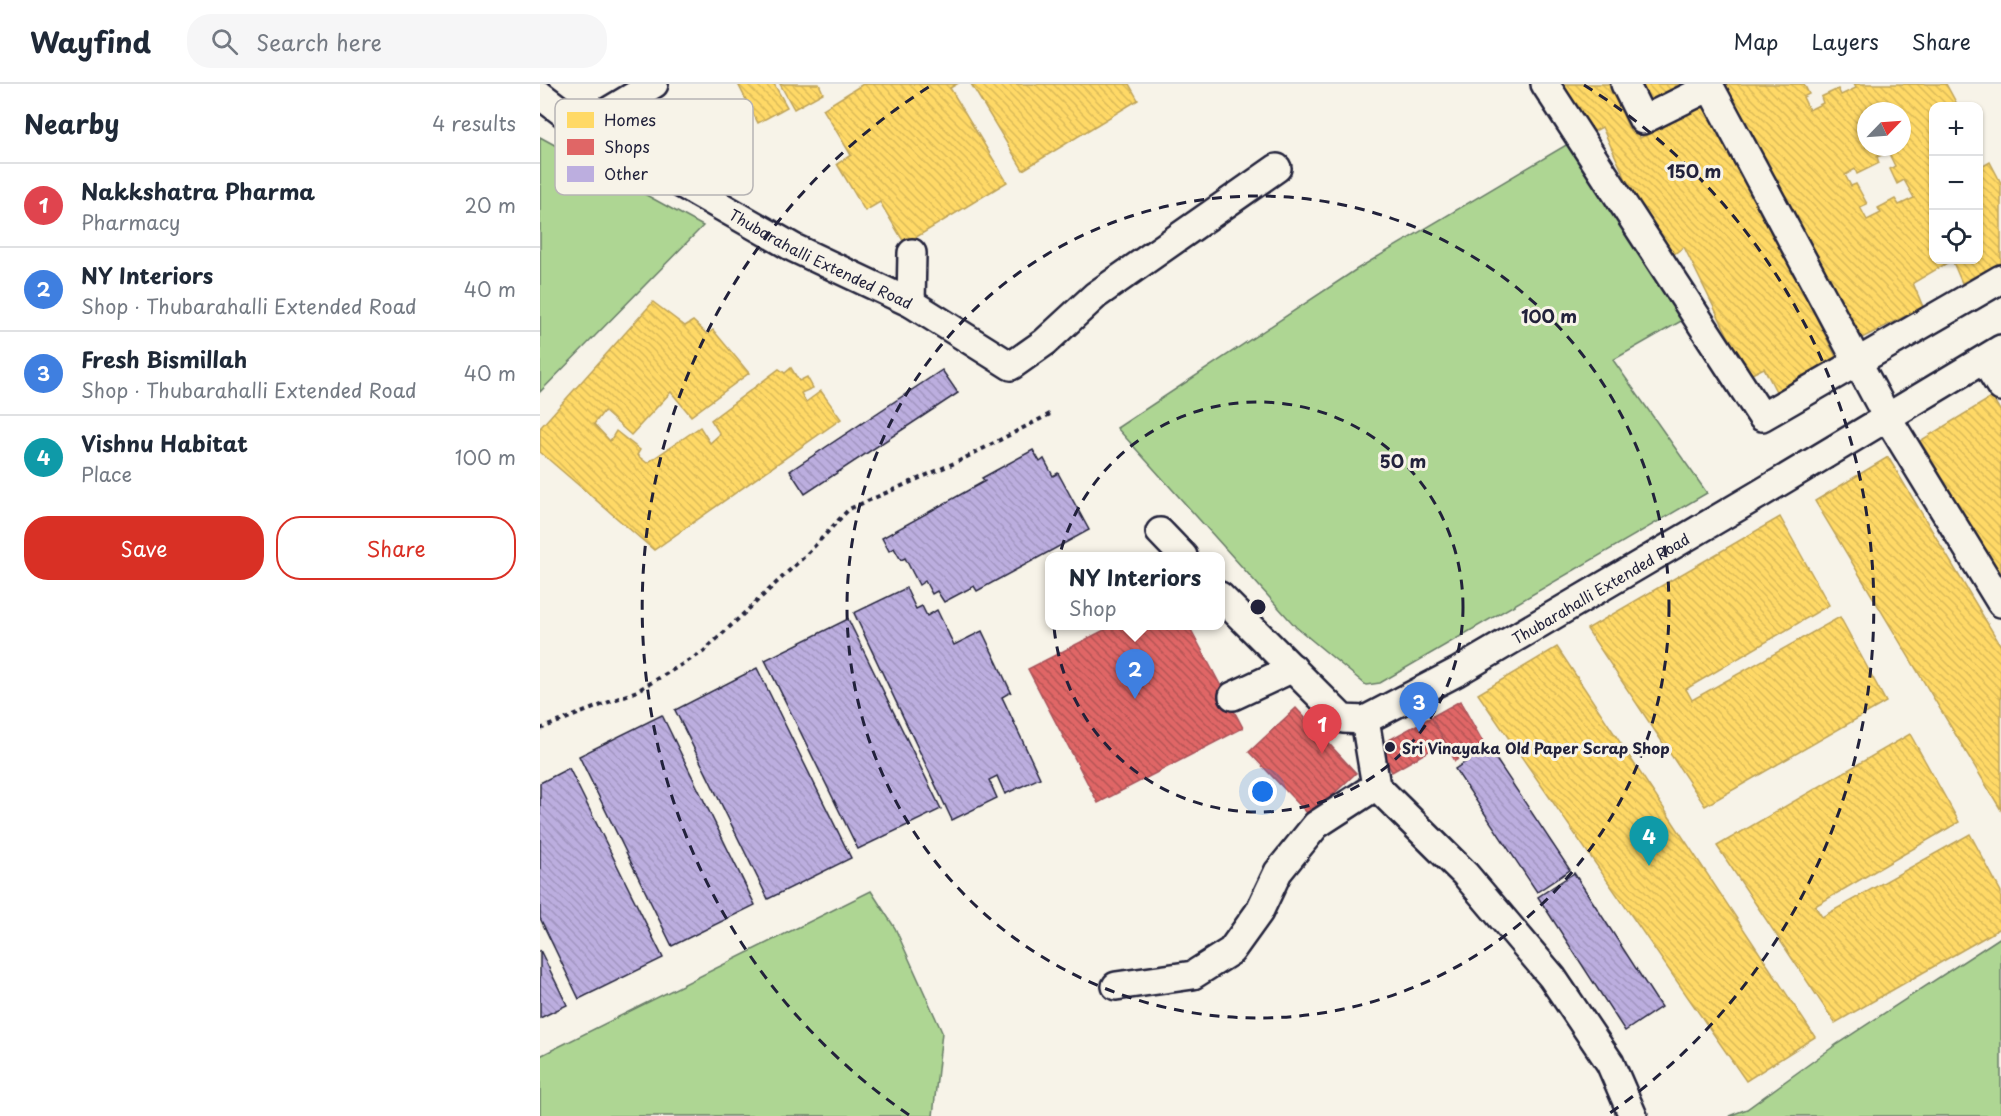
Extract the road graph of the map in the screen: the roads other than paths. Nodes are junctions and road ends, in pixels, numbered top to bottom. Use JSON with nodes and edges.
{"nodes":[{"id":1,"x":654,"y":84,"type":"edge"},
{"id":2,"x":1545,"y":84,"type":"edge"},
{"id":3,"x":1625,"y":84,"type":"edge"},
{"id":4,"x":540,"y":94,"type":"edge"},
{"id":5,"x":629,"y":99,"type":"edge"},
{"id":6,"x":555,"y":106,"type":"edge"},
{"id":7,"x":1277,"y":168,"type":"dead end"},
{"id":8,"x":701,"y":195,"type":"edge"},
{"id":9,"x":912,"y":253,"type":"dead end"},
{"id":10,"x":2001,"y":279,"type":"edge"},
{"id":11,"x":911,"y":303,"type":"junction"},
{"id":12,"x":1993,"y":354,"type":"edge"},
{"id":13,"x":1857,"y":362,"type":"junction"},
{"id":14,"x":2001,"y":387,"type":"edge"},
{"id":15,"x":1887,"y":417,"type":"junction"},
{"id":16,"x":1160,"y":532,"type":"dead end"},
{"id":17,"x":1179,"y":552,"type":"edge"},
{"id":18,"x":1225,"y":600,"type":"edge"},
{"id":19,"x":2001,"y":603,"type":"edge"},
{"id":20,"x":1293,"y":668,"type":"junction"},
{"id":21,"x":1233,"y":696,"type":"dead end"},
{"id":22,"x":1365,"y":720,"type":"junction"},
{"id":23,"x":1376,"y":786,"type":"junction"},
{"id":24,"x":1116,"y":986,"type":"dead end"},
{"id":25,"x":1633,"y":1116,"type":"edge"}],
"edges":[{"from":1,"to":5,"type":"street"},
{"from":2,"to":13,"type":"street"},
{"from":3,"to":13,"type":"street"},
{"from":4,"to":6,"type":"street","name":"Thubarahalli Extended Road"},
{"from":7,"to":11,"type":"street","name":"Thubarahalli Extended Road"},
{"from":8,"to":11,"type":"street","name":"Thubarahalli Extended Road"},
{"from":9,"to":11,"type":"street"},
{"from":10,"to":13,"type":"street"},
{"from":12,"to":14,"type":"street"},
{"from":12,"to":15,"type":"street","name":"Thubarahalli Extended Road"},
{"from":13,"to":15,"type":"street"},
{"from":15,"to":19,"type":"street"},
{"from":15,"to":22,"type":"street","name":"Thubarahalli Extended Road"},
{"from":16,"to":17,"type":"street"},
{"from":18,"to":20,"type":"street"},
{"from":20,"to":21,"type":"street"},
{"from":20,"to":22,"type":"street"},
{"from":22,"to":23,"type":"street"},
{"from":23,"to":24,"type":"street"},
{"from":23,"to":25,"type":"street"}]}
